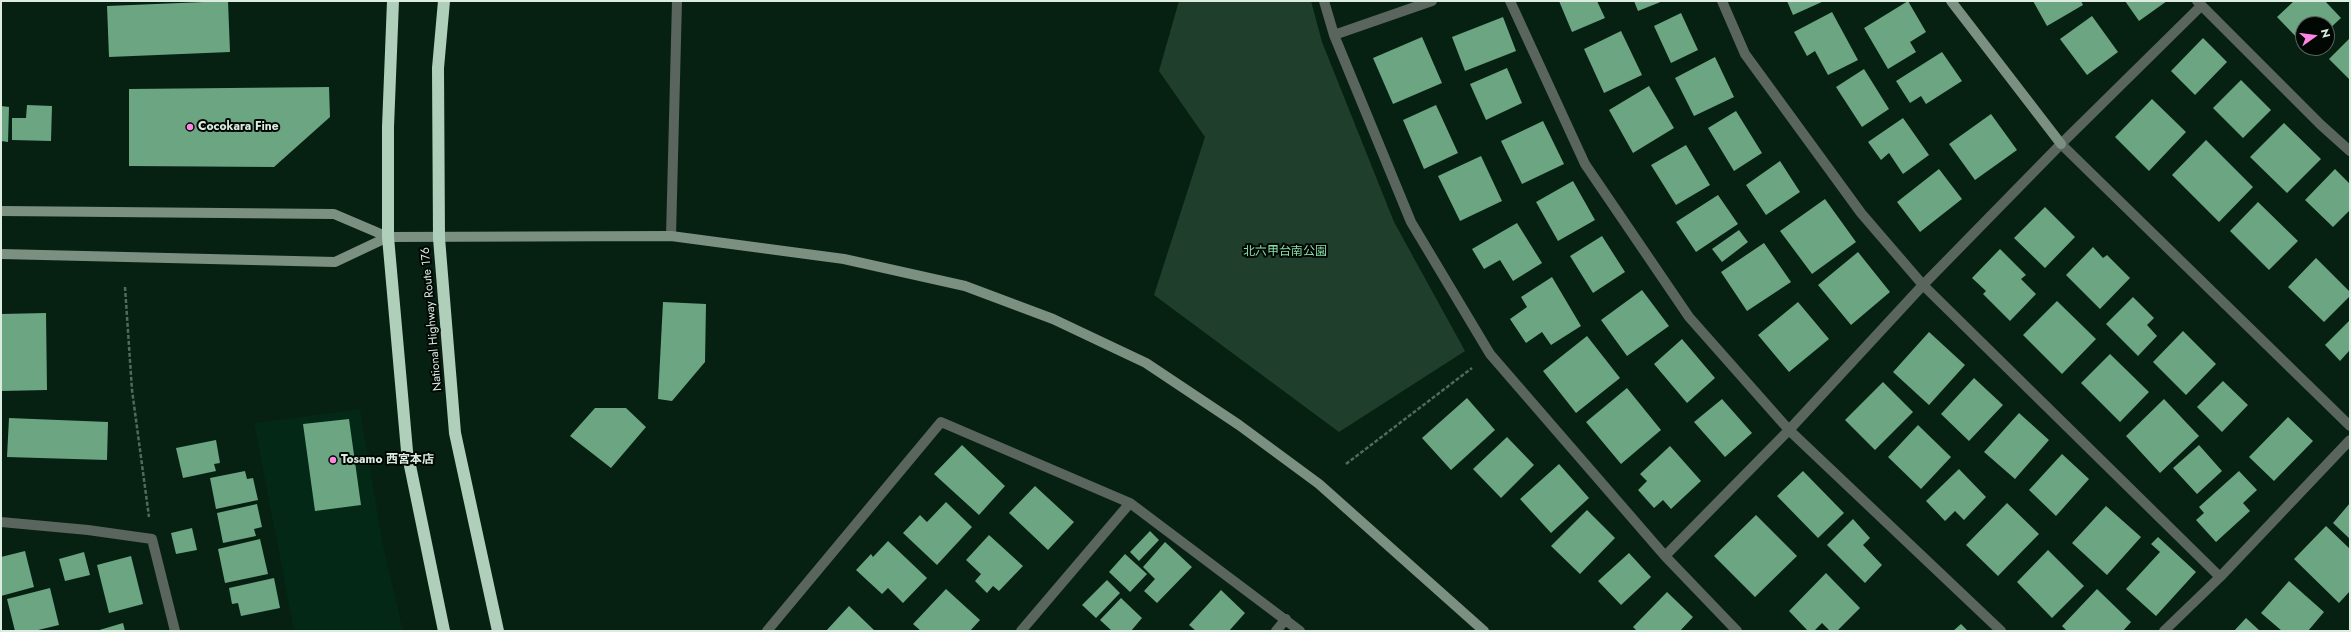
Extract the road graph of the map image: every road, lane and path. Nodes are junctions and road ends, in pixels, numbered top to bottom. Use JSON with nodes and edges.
{"nodes":[{"id":1,"x":393,"y":1,"type":"edge"},
{"id":2,"x":444,"y":1,"type":"edge"},
{"id":3,"x":677,"y":1,"type":"edge"},
{"id":4,"x":1324,"y":1,"type":"edge"},
{"id":5,"x":1432,"y":1,"type":"edge"},
{"id":6,"x":1510,"y":1,"type":"edge"},
{"id":7,"x":1722,"y":1,"type":"edge"},
{"id":8,"x":1951,"y":1,"type":"edge"},
{"id":9,"x":2199,"y":4,"type":"edge"},
{"id":10,"x":1334,"y":35,"type":"junction"},
{"id":11,"x":2061,"y":144,"type":"junction"},
{"id":12,"x":2350,"y":151,"type":"edge"},
{"id":13,"x":1,"y":211,"type":"edge"},
{"id":14,"x":671,"y":236,"type":"junction"},
{"id":15,"x":388,"y":237,"type":"junction"},
{"id":16,"x":439,"y":238,"type":"junction"},
{"id":17,"x":1,"y":254,"type":"edge"},
{"id":18,"x":1923,"y":285,"type":"junction"},
{"id":19,"x":125,"y":287,"type":"dead end"},
{"id":20,"x":1490,"y":354,"type":"junction"},
{"id":21,"x":2350,"y":426,"type":"edge"},
{"id":22,"x":1789,"y":430,"type":"junction"},
{"id":23,"x":2350,"y":440,"type":"edge"},
{"id":24,"x":1346,"y":464,"type":"dead end"},
{"id":25,"x":1130,"y":503,"type":"junction"},
{"id":26,"x":1,"y":522,"type":"edge"},
{"id":27,"x":152,"y":539,"type":"junction"},
{"id":28,"x":1665,"y":556,"type":"junction"},
{"id":29,"x":2220,"y":577,"type":"junction"},
{"id":30,"x":1286,"y":619,"type":"junction"},
{"id":31,"x":175,"y":631,"type":"edge"},
{"id":32,"x":444,"y":631,"type":"edge"},
{"id":33,"x":498,"y":631,"type":"edge"},
{"id":34,"x":767,"y":631,"type":"edge"},
{"id":35,"x":1021,"y":631,"type":"edge"},
{"id":36,"x":1276,"y":631,"type":"edge"},
{"id":37,"x":1300,"y":631,"type":"edge"},
{"id":38,"x":1484,"y":631,"type":"edge"},
{"id":39,"x":1737,"y":631,"type":"edge"},
{"id":40,"x":2001,"y":631,"type":"edge"},
{"id":41,"x":2164,"y":631,"type":"edge"}],
"edges":[{"from":1,"to":15,"type":"highway"},
{"from":2,"to":16,"type":"highway","name":"National Highway Route 176"},
{"from":3,"to":14,"type":"street"},
{"from":4,"to":10,"type":"street"},
{"from":5,"to":10,"type":"street"},
{"from":6,"to":22,"type":"street"},
{"from":7,"to":18,"type":"street"},
{"from":8,"to":11,"type":"street"},
{"from":9,"to":11,"type":"street"},
{"from":9,"to":12,"type":"street"},
{"from":10,"to":20,"type":"street"},
{"from":11,"to":18,"type":"street"},
{"from":11,"to":21,"type":"street"},
{"from":13,"to":15,"type":"street"},
{"from":14,"to":16,"type":"street"},
{"from":14,"to":38,"type":"street"},
{"from":15,"to":16,"type":"street"},
{"from":15,"to":17,"type":"street"},
{"from":15,"to":32,"type":"highway"},
{"from":16,"to":33,"type":"highway","name":"National Highway Route 176"},
{"from":18,"to":22,"type":"street"},
{"from":18,"to":29,"type":"street"},
{"from":19,"to":27,"type":"path"},
{"from":20,"to":24,"type":"path"},
{"from":20,"to":28,"type":"street"},
{"from":22,"to":28,"type":"street"},
{"from":22,"to":40,"type":"street"},
{"from":23,"to":29,"type":"street"},
{"from":25,"to":30,"type":"street"},
{"from":25,"to":34,"type":"street"},
{"from":25,"to":35,"type":"street"},
{"from":26,"to":27,"type":"street"},
{"from":27,"to":31,"type":"street"},
{"from":28,"to":39,"type":"street"},
{"from":29,"to":41,"type":"street"},
{"from":30,"to":36,"type":"street"},
{"from":30,"to":37,"type":"street"}]}
